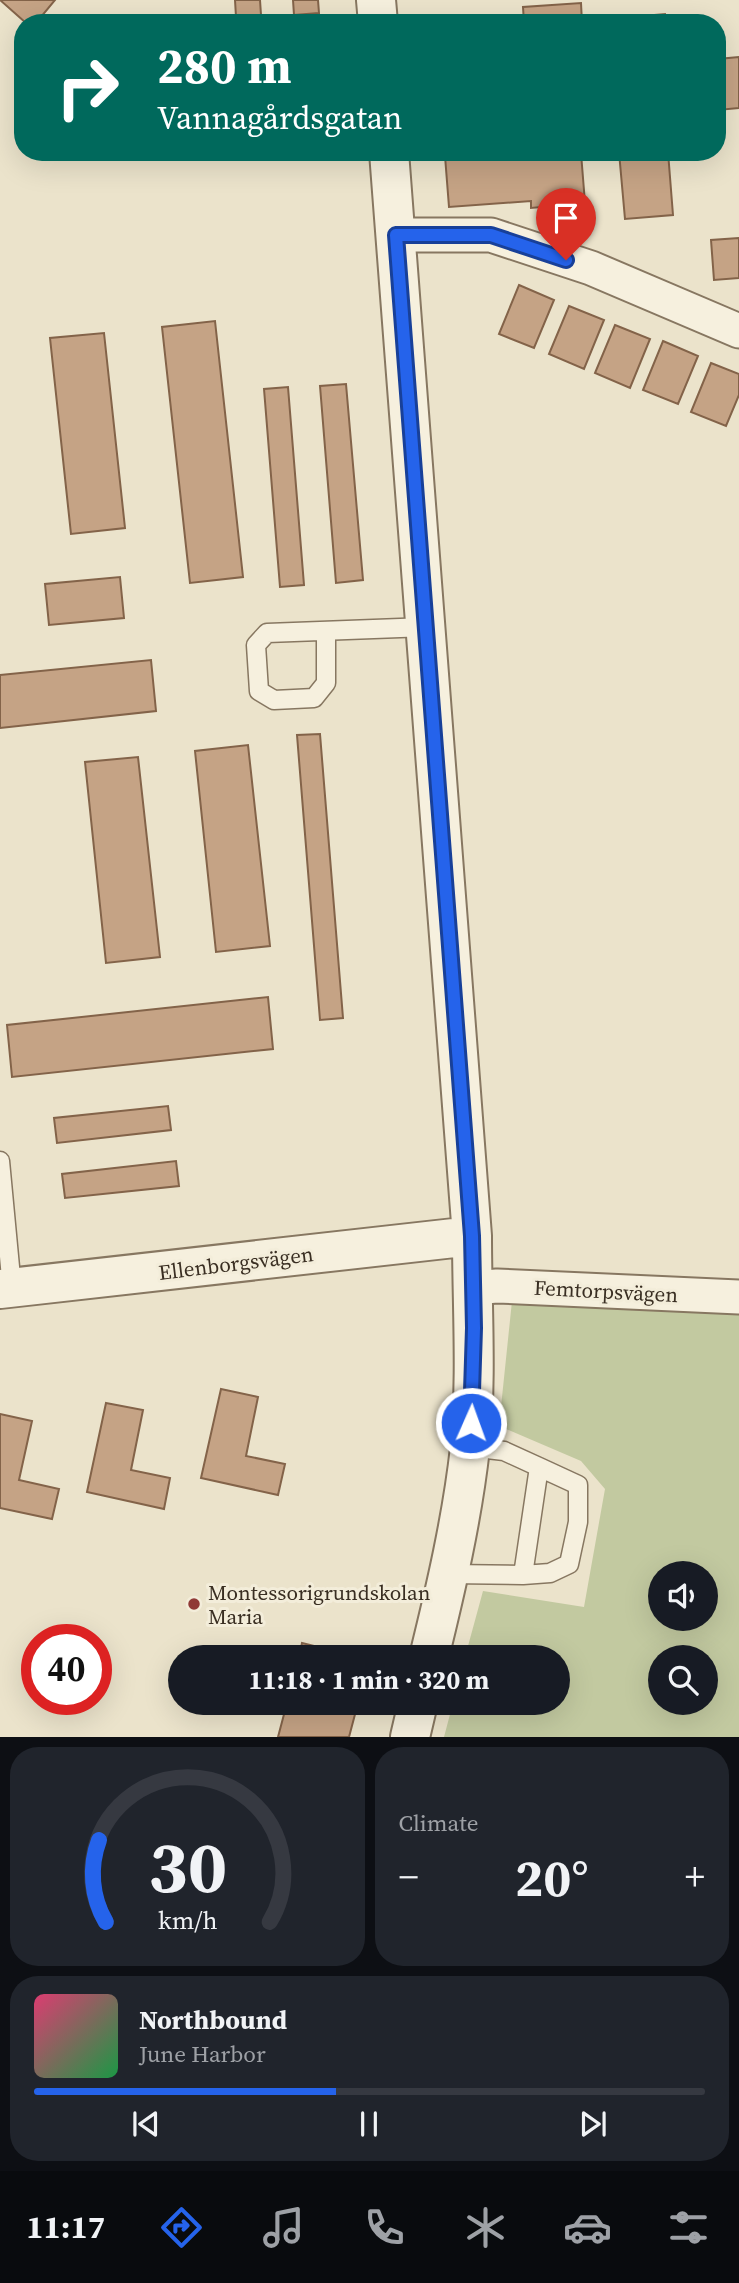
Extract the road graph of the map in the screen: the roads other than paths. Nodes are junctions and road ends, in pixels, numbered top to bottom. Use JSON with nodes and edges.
{"nodes":[{"id":1,"x":390,"y":161,"type":"edge"},
{"id":2,"x":396,"y":235,"type":"junction"},
{"id":3,"x":739,"y":331,"type":"edge"},
{"id":4,"x":427,"y":627,"type":"junction"},
{"id":5,"x":326,"y":631,"type":"junction"},
{"id":6,"x":0,"y":1161,"type":"edge"},
{"id":7,"x":2,"y":1209,"type":"edge"},
{"id":8,"x":472,"y":1236,"type":"junction"},
{"id":9,"x":6,"y":1288,"type":"edge"},
{"id":10,"x":472,"y":1288,"type":"junction"},
{"id":11,"x":739,"y":1297,"type":"edge"},
{"id":12,"x":470,"y":1447,"type":"junction"},
{"id":13,"x":539,"y":1467,"type":"junction"},
{"id":14,"x":449,"y":1574,"type":"junction"},
{"id":15,"x":523,"y":1575,"type":"junction"},
{"id":16,"x":432,"y":1645,"type":"edge"},
{"id":17,"x":415,"y":1715,"type":"edge"},
{"id":18,"x":410,"y":1737,"type":"edge"}],
"edges":[{"from":1,"to":2,"type":"street"},
{"from":2,"to":3,"type":"street"},
{"from":2,"to":4,"type":"street"},
{"from":4,"to":5,"type":"lane"},
{"from":4,"to":8,"type":"street"},
{"from":5,"to":5,"type":"lane"},
{"from":6,"to":7,"type":"lane"},
{"from":7,"to":9,"type":"lane"},
{"from":8,"to":9,"type":"street","name":"Ellenborgsvägen"},
{"from":8,"to":10,"type":"street"},
{"from":10,"to":11,"type":"street","name":"Femtorpsvägen"},
{"from":10,"to":12,"type":"street"},
{"from":12,"to":13,"type":"lane"},
{"from":12,"to":14,"type":"street"},
{"from":13,"to":15,"type":"lane"},
{"from":13,"to":15,"type":"lane"},
{"from":14,"to":15,"type":"lane"},
{"from":14,"to":16,"type":"street"},
{"from":17,"to":18,"type":"street"}]}
